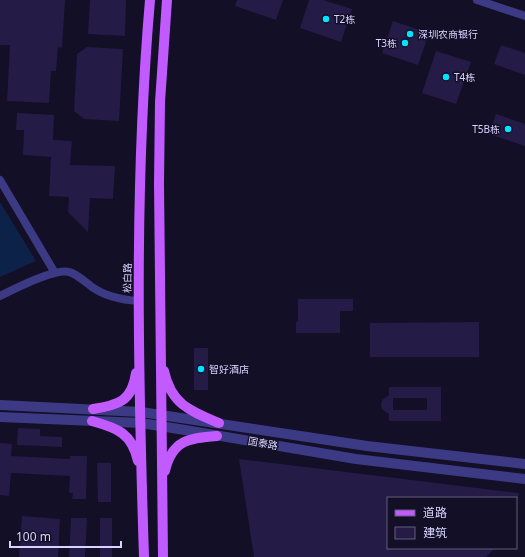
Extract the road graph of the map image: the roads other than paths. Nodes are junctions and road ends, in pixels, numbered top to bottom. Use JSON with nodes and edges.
{"nodes":[{"id":1,"x":150,"y":0,"type":"edge"},
{"id":2,"x":167,"y":0,"type":"edge"},
{"id":3,"x":477,"y":0,"type":"edge"},
{"id":4,"x":525,"y":16,"type":"edge"},
{"id":5,"x":0,"y":180,"type":"edge"},
{"id":6,"x":55,"y":273,"type":"junction"},
{"id":7,"x":0,"y":296,"type":"edge"},
{"id":8,"x":138,"y":301,"type":"junction"},
{"id":9,"x":139,"y":344,"type":"junction"},
{"id":10,"x":160,"y":352,"type":"junction"},
{"id":11,"x":0,"y":405,"type":"edge"},
{"id":12,"x":93,"y":409,"type":"junction"},
{"id":13,"x":141,"y":412,"type":"junction"},
{"id":14,"x":161,"y":414,"type":"junction"},
{"id":15,"x":0,"y":417,"type":"edge"},
{"id":16,"x":92,"y":421,"type":"junction"},
{"id":17,"x":141,"y":423,"type":"junction"},
{"id":18,"x":219,"y":423,"type":"junction"},
{"id":19,"x":161,"y":426,"type":"junction"},
{"id":20,"x":217,"y":436,"type":"junction"},
{"id":21,"x":525,"y":464,"type":"edge"},
{"id":22,"x":141,"y":474,"type":"junction"},
{"id":23,"x":525,"y":479,"type":"edge"},
{"id":24,"x":162,"y":485,"type":"junction"},
{"id":25,"x":144,"y":557,"type":"edge"},
{"id":26,"x":163,"y":557,"type":"edge"}],
"edges":[{"from":1,"to":8,"type":"main road","name":"松白路"},
{"from":2,"to":10,"type":"main road"},
{"from":3,"to":4,"type":"street"},
{"from":5,"to":6,"type":"street"},
{"from":6,"to":7,"type":"street"},
{"from":6,"to":8,"type":"street"},
{"from":8,"to":9,"type":"main road","name":"松白路"},
{"from":9,"to":12,"type":"main road"},
{"from":9,"to":13,"type":"main road","name":"松白路"},
{"from":10,"to":14,"type":"main road"},
{"from":10,"to":18,"type":"main road"},
{"from":11,"to":12,"type":"street","name":"国泰路"},
{"from":12,"to":13,"type":"street","name":"国泰路"},
{"from":13,"to":14,"type":"street","name":"国泰路"},
{"from":13,"to":17,"type":"main road","name":"松白路"},
{"from":14,"to":18,"type":"street","name":"国泰路"},
{"from":14,"to":19,"type":"main road"},
{"from":15,"to":16,"type":"street","name":"国泰路"},
{"from":16,"to":17,"type":"street","name":"国泰路"},
{"from":16,"to":22,"type":"main road"},
{"from":17,"to":19,"type":"street","name":"国泰路"},
{"from":17,"to":22,"type":"main road","name":"松白路"},
{"from":18,"to":21,"type":"street","name":"国泰路"},
{"from":19,"to":20,"type":"street","name":"国泰路"},
{"from":19,"to":24,"type":"main road"},
{"from":20,"to":23,"type":"street","name":"国泰路"},
{"from":20,"to":24,"type":"main road"},
{"from":22,"to":25,"type":"main road","name":"松白路"},
{"from":24,"to":26,"type":"main road"}]}
